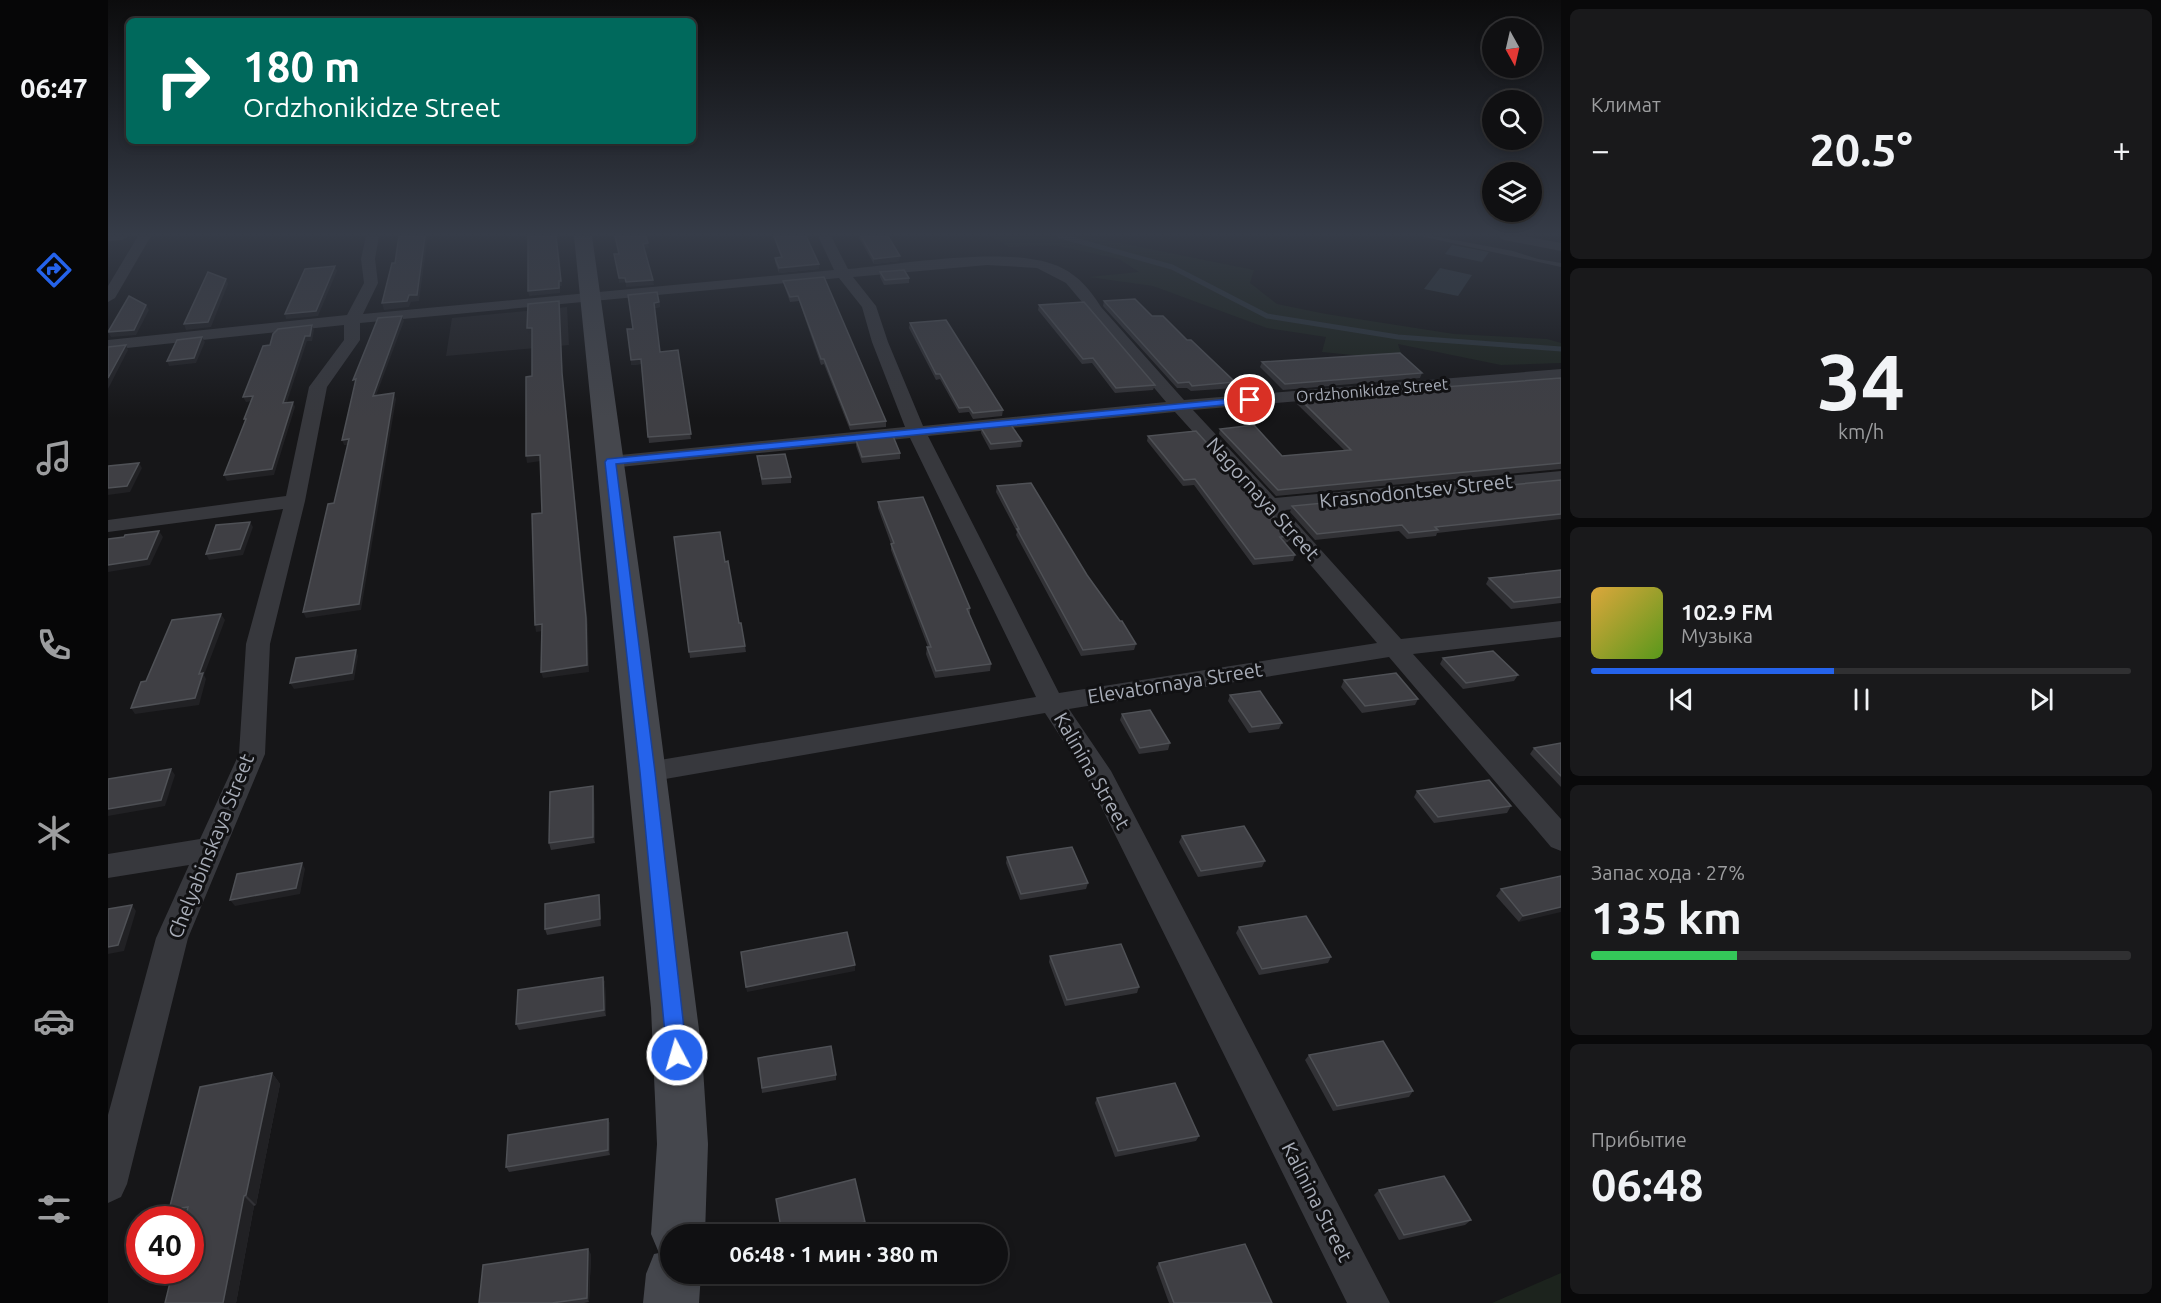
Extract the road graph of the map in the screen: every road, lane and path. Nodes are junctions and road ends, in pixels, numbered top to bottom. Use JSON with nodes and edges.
{"nodes":[{"id":1,"x":363,"y":297,"type":"edge"},
{"id":2,"x":591,"y":297,"type":"joint"},
{"id":3,"x":862,"y":297,"type":"edge"},
{"id":4,"x":1089,"y":297,"type":"edge"},
{"id":5,"x":352,"y":321,"type":"junction"},
{"id":6,"x":108,"y":345,"type":"edge"},
{"id":7,"x":1561,"y":374,"type":"edge"},
{"id":8,"x":1179,"y":406,"type":"junction"},
{"id":9,"x":916,"y":431,"type":"junction"},
{"id":10,"x":610,"y":462,"type":"junction"},
{"id":11,"x":1561,"y":477,"type":"edge"},
{"id":12,"x":295,"y":501,"type":"junction"},
{"id":13,"x":1270,"y":505,"type":"junction"},
{"id":14,"x":108,"y":526,"type":"edge"},
{"id":15,"x":1561,"y":629,"type":"edge"},
{"id":16,"x":1394,"y":648,"type":"junction"},
{"id":17,"x":1052,"y":703,"type":"junction"},
{"id":18,"x":648,"y":772,"type":"junction"},
{"id":19,"x":1561,"y":839,"type":"edge"},
{"id":20,"x":208,"y":850,"type":"junction"},
{"id":21,"x":108,"y":866,"type":"edge"},
{"id":22,"x":108,"y":1184,"type":"edge"},
{"id":23,"x":679,"y":1224,"type":"edge"},
{"id":24,"x":673,"y":1284,"type":"edge"},
{"id":25,"x":671,"y":1303,"type":"edge"},
{"id":26,"x":1369,"y":1303,"type":"edge"}],
"edges":[{"from":1,"to":5,"type":"street","name":"Chelyabinskaya Street"},
{"from":2,"to":5,"type":"street","name":"Nagornaya Street"},
{"from":2,"to":10,"type":"street"},
{"from":3,"to":9,"type":"street","name":"Kalinina Street"},
{"from":4,"to":8,"type":"street","name":"Nagornaya Street"},
{"from":5,"to":6,"type":"street","name":"Nagornaya Street"},
{"from":5,"to":12,"type":"street","name":"Chelyabinskaya Street"},
{"from":7,"to":8,"type":"street","name":"Ordzhonikidze Street"},
{"from":8,"to":9,"type":"street","name":"Ordzhonikidze Street"},
{"from":8,"to":13,"type":"street","name":"Nagornaya Street"},
{"from":9,"to":10,"type":"street","name":"Ordzhonikidze Street"},
{"from":9,"to":17,"type":"street","name":"Kalinina Street"},
{"from":10,"to":18,"type":"street"},
{"from":11,"to":13,"type":"street","name":"Krasnodontsev Street"},
{"from":12,"to":14,"type":"street"},
{"from":12,"to":20,"type":"street","name":"Chelyabinskaya Street"},
{"from":13,"to":16,"type":"street","name":"Nagornaya Street"},
{"from":15,"to":16,"type":"street","name":"Elevatornaya Street"},
{"from":16,"to":17,"type":"street","name":"Elevatornaya Street"},
{"from":16,"to":19,"type":"street","name":"Nagornaya Street"},
{"from":17,"to":18,"type":"street","name":"Elevatornaya Street"},
{"from":17,"to":26,"type":"street","name":"Kalinina Street"},
{"from":18,"to":23,"type":"street"},
{"from":20,"to":21,"type":"street"},
{"from":20,"to":22,"type":"street","name":"Chelyabinskaya Street"},
{"from":24,"to":25,"type":"street"}]}
